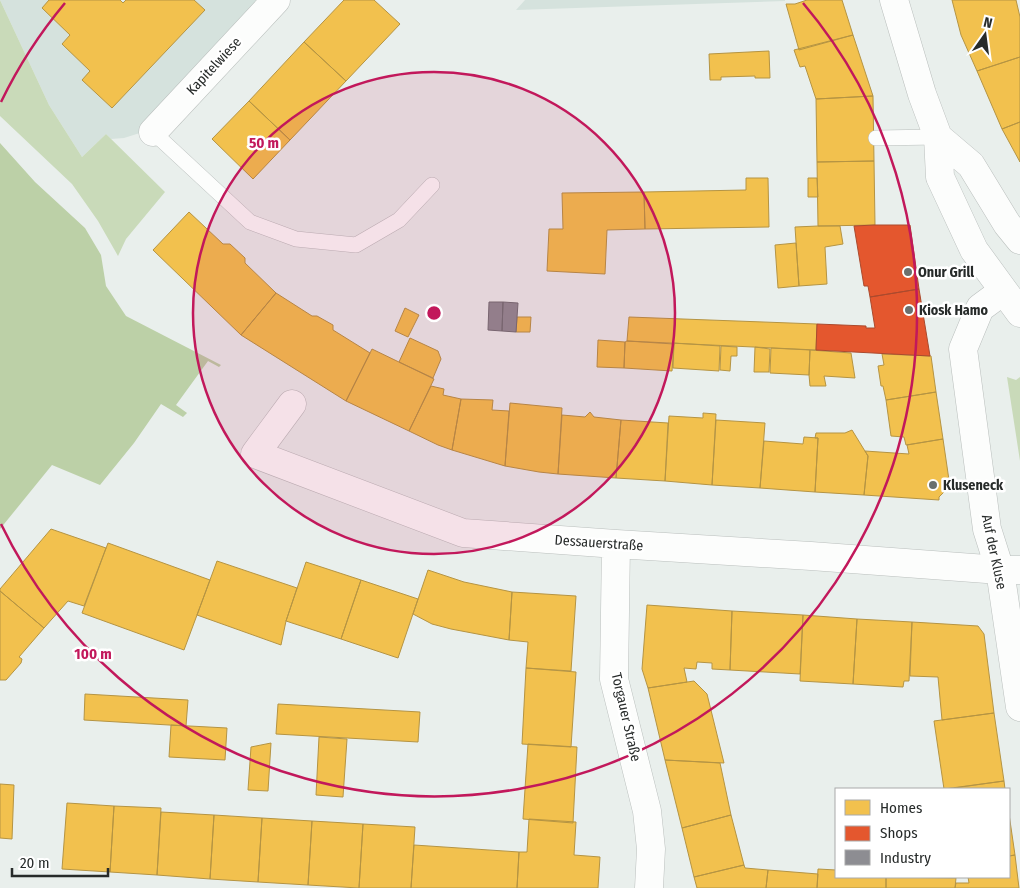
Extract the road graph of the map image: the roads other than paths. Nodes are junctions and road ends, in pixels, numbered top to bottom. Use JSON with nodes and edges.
{"nodes":[{"id":1,"x":276,"y":0,"type":"edge"},
{"id":2,"x":894,"y":0,"type":"edge"},
{"id":3,"x":153,"y":132,"type":"joint"},
{"id":4,"x":938,"y":137,"type":"junction"},
{"id":5,"x":876,"y":138,"type":"dead end"},
{"id":6,"x":432,"y":185,"type":"dead end"},
{"id":7,"x":1020,"y":240,"type":"edge"},
{"id":8,"x":1011,"y":293,"type":"edge"},
{"id":9,"x":1020,"y":313,"type":"edge"},
{"id":10,"x":292,"y":404,"type":"dead end"},
{"id":11,"x":616,"y":544,"type":"junction"},
{"id":12,"x":1010,"y":570,"type":"edge"},
{"id":13,"x":1020,"y":708,"type":"edge"},
{"id":14,"x":649,"y":888,"type":"edge"}],
"edges":[{"from":1,"to":3,"type":"street","name":"Kapitelwiese"},
{"from":2,"to":4,"type":"street"},
{"from":3,"to":6,"type":"lane"},
{"from":4,"to":5,"type":"lane"},
{"from":4,"to":7,"type":"street"},
{"from":4,"to":8,"type":"street"},
{"from":8,"to":9,"type":"street"},
{"from":8,"to":12,"type":"street","name":"Auf der Kluse"},
{"from":10,"to":11,"type":"street","name":"Dessauerstraße"},
{"from":11,"to":12,"type":"street","name":"Dessauerstraße"},
{"from":11,"to":14,"type":"street","name":"Torgauer Straße"},
{"from":12,"to":13,"type":"street","name":"Auf der Kluse"}]}
